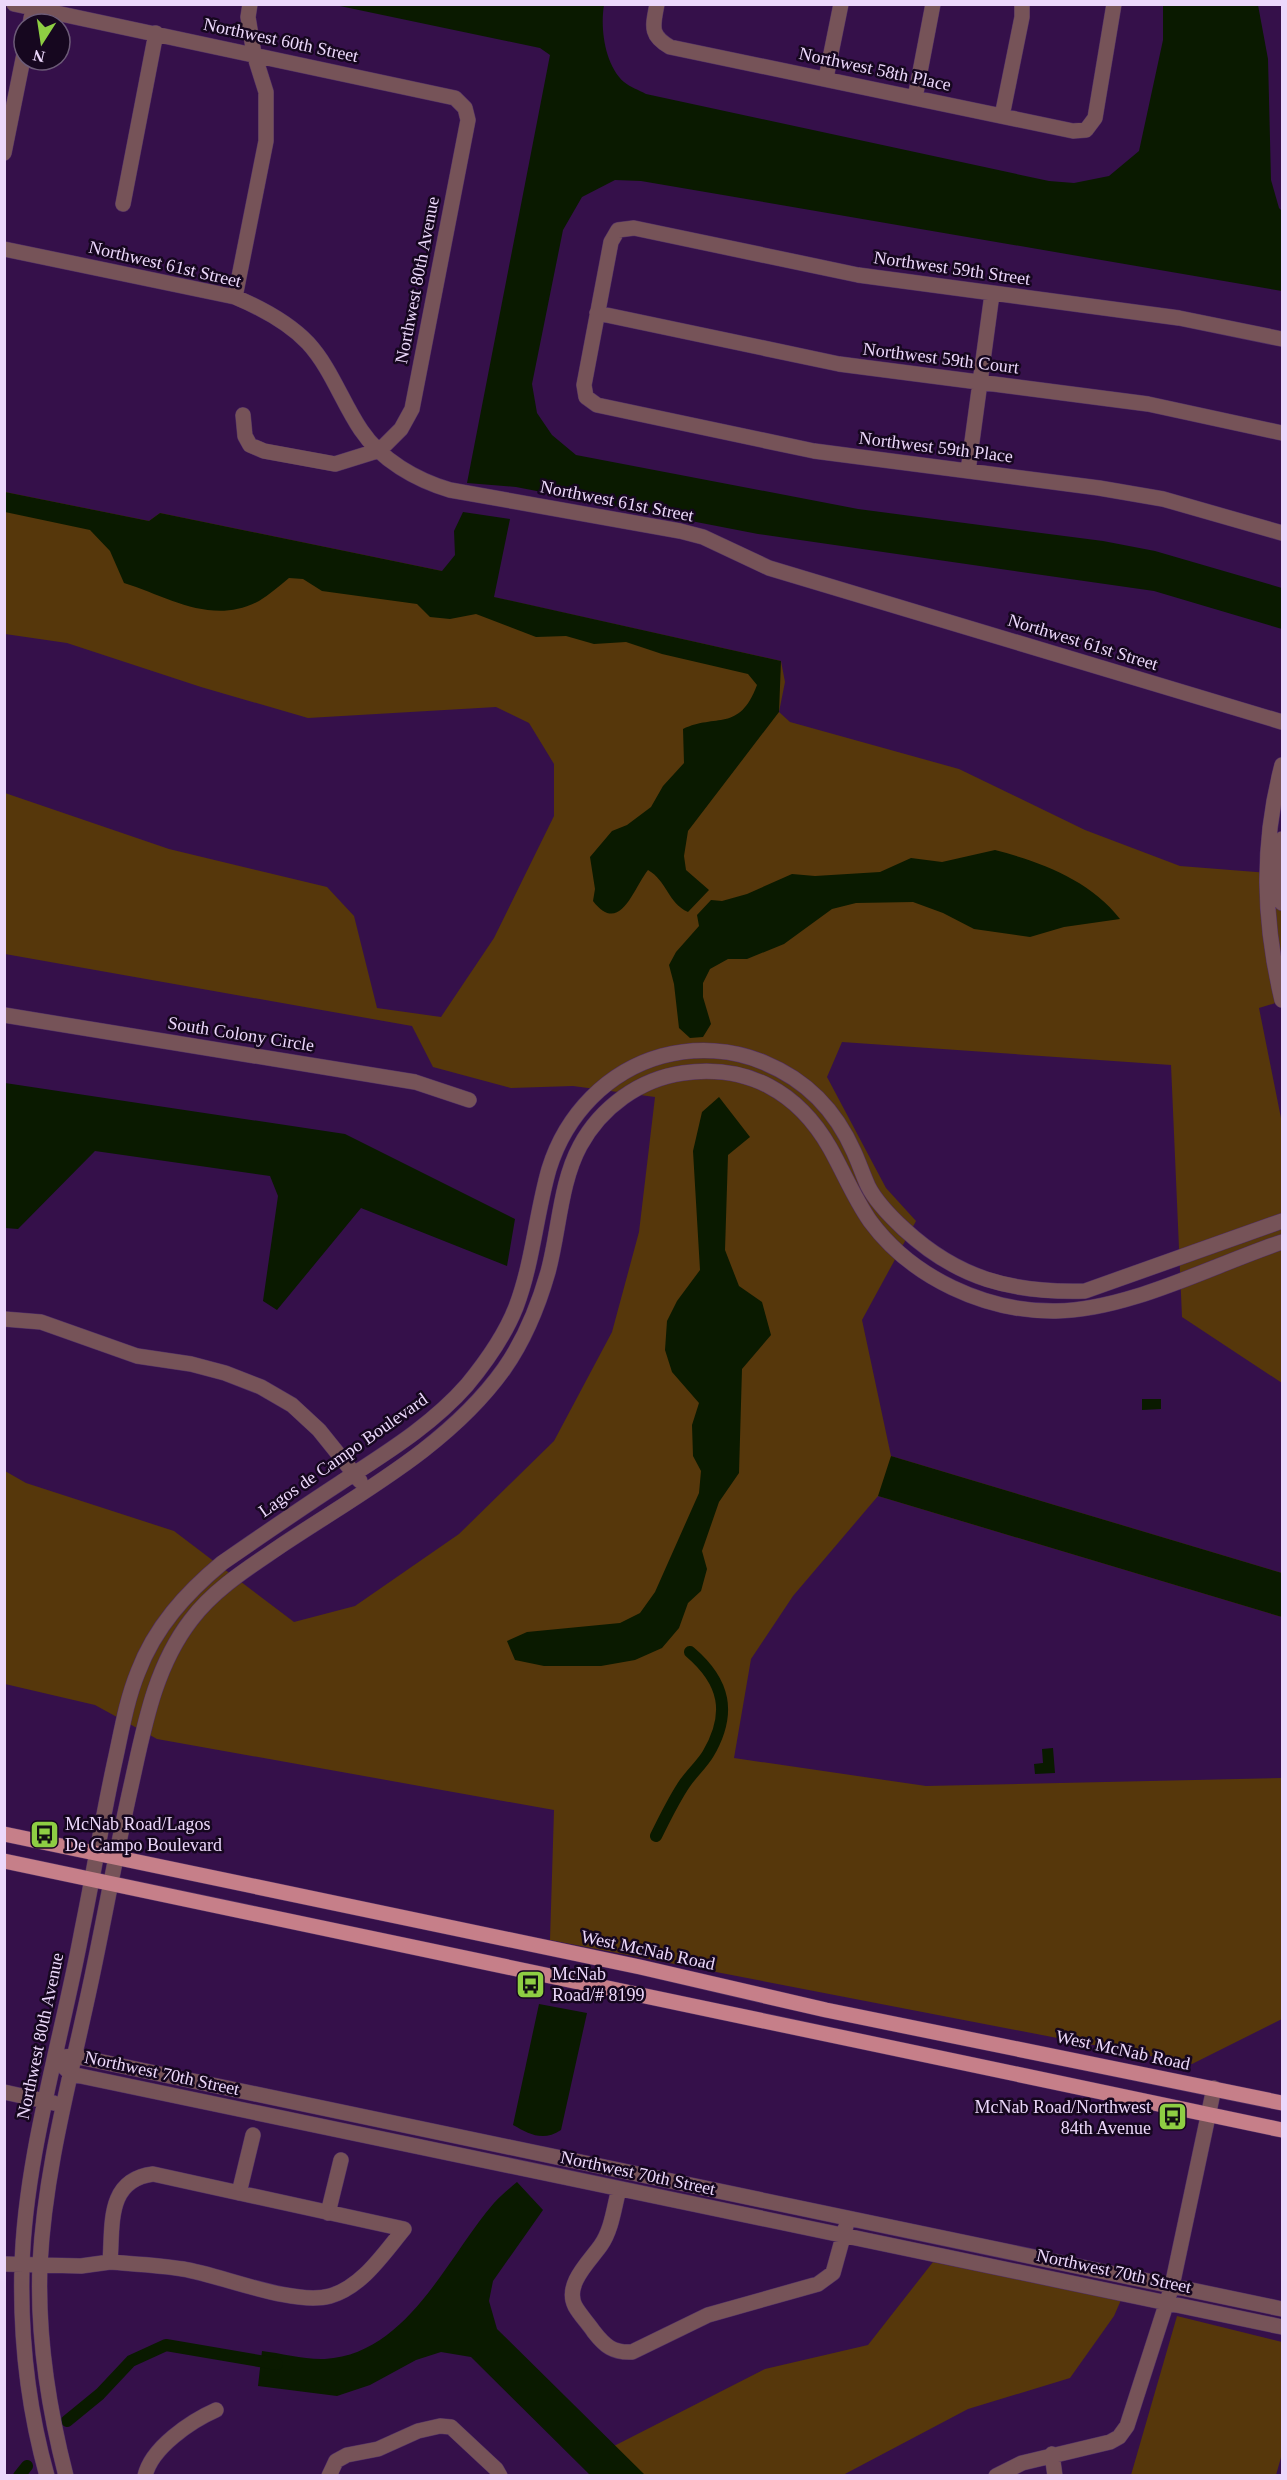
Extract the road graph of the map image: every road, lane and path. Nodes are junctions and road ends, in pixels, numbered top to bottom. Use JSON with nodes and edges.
{"nodes":[{"id":1,"x":14,"y":4,"type":"edge"},
{"id":2,"x":250,"y":4,"type":"edge"},
{"id":3,"x":657,"y":4,"type":"edge"},
{"id":4,"x":841,"y":4,"type":"edge"},
{"id":5,"x":933,"y":4,"type":"edge"},
{"id":6,"x":1022,"y":4,"type":"edge"},
{"id":7,"x":1114,"y":4,"type":"edge"},
{"id":8,"x":33,"y":8,"type":"junction"},
{"id":9,"x":32,"y":12,"type":"edge"},
{"id":10,"x":156,"y":33,"type":"junction"},
{"id":11,"x":254,"y":54,"type":"junction"},
{"id":12,"x":20,"y":72,"type":"edge"},
{"id":13,"x":826,"y":78,"type":"junction"},
{"id":14,"x":915,"y":98,"type":"junction"},
{"id":15,"x":465,"y":108,"type":"joint"},
{"id":16,"x":1002,"y":116,"type":"junction"},
{"id":17,"x":4,"y":153,"type":"edge"},
{"id":18,"x":123,"y":204,"type":"dead end"},
{"id":19,"x":4,"y":249,"type":"edge"},
{"id":20,"x":992,"y":294,"type":"junction"},
{"id":21,"x":235,"y":297,"type":"junction"},
{"id":22,"x":597,"y":313,"type":"junction"},
{"id":23,"x":1282,"y":339,"type":"edge"},
{"id":24,"x":980,"y":383,"type":"junction"},
{"id":25,"x":243,"y":415,"type":"dead end"},
{"id":26,"x":1282,"y":433,"type":"edge"},
{"id":27,"x":380,"y":450,"type":"junction"},
{"id":28,"x":968,"y":471,"type":"junction"},
{"id":29,"x":1282,"y":533,"type":"edge"},
{"id":30,"x":1282,"y":723,"type":"edge"},
{"id":31,"x":1282,"y":765,"type":"edge"},
{"id":32,"x":1282,"y":839,"type":"edge"},
{"id":33,"x":1282,"y":903,"type":"edge"},
{"id":34,"x":1282,"y":1000,"type":"edge"},
{"id":35,"x":4,"y":1015,"type":"edge"},
{"id":36,"x":469,"y":1100,"type":"dead end"},
{"id":37,"x":586,"y":1137,"type":"junction"},
{"id":38,"x":558,"y":1146,"type":"junction"},
{"id":39,"x":1282,"y":1221,"type":"edge"},
{"id":40,"x":1282,"y":1242,"type":"edge"},
{"id":41,"x":4,"y":1319,"type":"edge"},
{"id":42,"x":354,"y":1474,"type":"junction"},
{"id":43,"x":366,"y":1489,"type":"junction"},
{"id":44,"x":280,"y":1522,"type":"junction"},
{"id":45,"x":292,"y":1539,"type":"junction"},
{"id":46,"x":4,"y":1834,"type":"edge"},
{"id":47,"x":96,"y":1853,"type":"junction"},
{"id":48,"x":115,"y":1858,"type":"junction"},
{"id":49,"x":4,"y":1862,"type":"edge"},
{"id":50,"x":92,"y":1880,"type":"junction"},
{"id":51,"x":111,"y":1883,"type":"junction"},
{"id":52,"x":74,"y":2056,"type":"junction"},
{"id":53,"x":55,"y":2058,"type":"junction"},
{"id":54,"x":71,"y":2074,"type":"junction"},
{"id":55,"x":1214,"y":2088,"type":"junction"},
{"id":56,"x":4,"y":2092,"type":"edge"},
{"id":57,"x":47,"y":2101,"type":"junction"},
{"id":58,"x":1282,"y":2103,"type":"edge"},
{"id":59,"x":65,"y":2105,"type":"junction"},
{"id":60,"x":1209,"y":2113,"type":"junction"},
{"id":61,"x":1282,"y":2130,"type":"edge"},
{"id":62,"x":253,"y":2135,"type":"dead end"},
{"id":63,"x":341,"y":2160,"type":"dead end"},
{"id":64,"x":619,"y":2188,"type":"junction"},
{"id":65,"x":239,"y":2193,"type":"junction"},
{"id":66,"x":328,"y":2213,"type":"junction"},
{"id":67,"x":848,"y":2218,"type":"junction"},
{"id":68,"x":844,"y":2236,"type":"junction"},
{"id":69,"x":110,"y":2262,"type":"junction"},
{"id":70,"x":4,"y":2264,"type":"edge"},
{"id":71,"x":21,"y":2264,"type":"junction"},
{"id":72,"x":40,"y":2264,"type":"junction"},
{"id":73,"x":1172,"y":2286,"type":"junction"},
{"id":74,"x":1167,"y":2302,"type":"junction"},
{"id":75,"x":1282,"y":2308,"type":"edge"},
{"id":76,"x":1282,"y":2327,"type":"edge"},
{"id":77,"x":216,"y":2410,"type":"dead end"},
{"id":78,"x":1052,"y":2454,"type":"junction"},
{"id":79,"x":47,"y":2475,"type":"edge"},
{"id":80,"x":66,"y":2475,"type":"edge"},
{"id":81,"x":145,"y":2475,"type":"edge"},
{"id":82,"x":329,"y":2475,"type":"edge"},
{"id":83,"x":500,"y":2475,"type":"edge"},
{"id":84,"x":996,"y":2475,"type":"edge"},
{"id":85,"x":1054,"y":2475,"type":"edge"}],
"edges":[{"from":1,"to":8,"type":"street","name":"Northwest 60th Street"},
{"from":2,"to":11,"type":"street"},
{"from":3,"to":13,"type":"street","name":"Northwest 58th Place"},
{"from":4,"to":13,"type":"street"},
{"from":5,"to":14,"type":"street"},
{"from":6,"to":16,"type":"street"},
{"from":7,"to":16,"type":"street","name":"Northwest 58th Place"},
{"from":8,"to":9,"type":"street"},
{"from":8,"to":10,"type":"street","name":"Northwest 60th Street"},
{"from":10,"to":11,"type":"street","name":"Northwest 60th Street"},
{"from":10,"to":18,"type":"street"},
{"from":11,"to":15,"type":"street","name":"Northwest 60th Street"},
{"from":11,"to":21,"type":"street"},
{"from":12,"to":17,"type":"street"},
{"from":13,"to":14,"type":"street","name":"Northwest 58th Place"},
{"from":14,"to":16,"type":"street","name":"Northwest 58th Place"},
{"from":15,"to":27,"type":"street","name":"Northwest 80th Avenue"},
{"from":19,"to":21,"type":"street","name":"Northwest 61st Street"},
{"from":20,"to":22,"type":"street","name":"Northwest 59th Street"},
{"from":20,"to":23,"type":"street","name":"Northwest 59th Street"},
{"from":20,"to":24,"type":"street"},
{"from":21,"to":27,"type":"street","name":"Northwest 61st Street"},
{"from":22,"to":24,"type":"street","name":"Northwest 59th Court"},
{"from":22,"to":28,"type":"street","name":"Northwest 59th Place"},
{"from":24,"to":26,"type":"street","name":"Northwest 59th Court"},
{"from":24,"to":28,"type":"street"},
{"from":25,"to":27,"type":"street"},
{"from":27,"to":30,"type":"street","name":"Northwest 61st Street"},
{"from":28,"to":29,"type":"street","name":"Northwest 59th Place"},
{"from":31,"to":34,"type":"street"},
{"from":32,"to":33,"type":"street"},
{"from":35,"to":36,"type":"street","name":"South Colony Circle"},
{"from":37,"to":38,"type":"street"},
{"from":37,"to":40,"type":"street"},
{"from":37,"to":43,"type":"street"},
{"from":38,"to":39,"type":"street","name":"Lagos de Campo Boulevard"},
{"from":38,"to":42,"type":"street","name":"Lagos de Campo Boulevard"},
{"from":41,"to":42,"type":"street"},
{"from":42,"to":43,"type":"street"},
{"from":42,"to":44,"type":"street","name":"Lagos de Campo Boulevard"},
{"from":43,"to":45,"type":"street"},
{"from":44,"to":45,"type":"street"},
{"from":44,"to":47,"type":"street","name":"Lagos de Campo Boulevard"},
{"from":45,"to":48,"type":"street"},
{"from":46,"to":47,"type":"main road","name":"West McNab Road"},
{"from":47,"to":48,"type":"main road","name":"West McNab Road"},
{"from":47,"to":50,"type":"street","name":"Northwest 80th Avenue"},
{"from":48,"to":51,"type":"street","name":"Northwest 80th Avenue"},
{"from":48,"to":55,"type":"main road","name":"West McNab Road"},
{"from":49,"to":50,"type":"main road"},
{"from":50,"to":51,"type":"main road"},
{"from":50,"to":53,"type":"street","name":"Northwest 80th Avenue"},
{"from":51,"to":52,"type":"street","name":"Northwest 80th Avenue"},
{"from":51,"to":60,"type":"main road"},
{"from":52,"to":53,"type":"street","name":"Northwest 70th Street"},
{"from":52,"to":54,"type":"street","name":"Northwest 80th Avenue"},
{"from":52,"to":67,"type":"street","name":"Northwest 70th Street"},
{"from":53,"to":54,"type":"street","name":"Northwest 70th Street"},
{"from":53,"to":57,"type":"street","name":"Northwest 80th Avenue"},
{"from":54,"to":59,"type":"street","name":"Northwest 80th Avenue"},
{"from":54,"to":64,"type":"street","name":"Northwest 70th Street"},
{"from":55,"to":58,"type":"main road","name":"West McNab Road"},
{"from":55,"to":60,"type":"street"},
{"from":56,"to":57,"type":"street"},
{"from":57,"to":59,"type":"street"},
{"from":57,"to":71,"type":"street","name":"Northwest 80th Avenue"},
{"from":59,"to":72,"type":"street","name":"Northwest 80th Avenue"},
{"from":60,"to":61,"type":"main road"},
{"from":60,"to":73,"type":"street"},
{"from":62,"to":65,"type":"street"},
{"from":63,"to":66,"type":"street"},
{"from":64,"to":68,"type":"street","name":"Northwest 70th Street"},
{"from":64,"to":68,"type":"street"},
{"from":65,"to":66,"type":"street"},
{"from":65,"to":69,"type":"street"},
{"from":66,"to":69,"type":"street"},
{"from":67,"to":68,"type":"street"},
{"from":67,"to":73,"type":"street","name":"Northwest 70th Street"},
{"from":68,"to":74,"type":"street","name":"Northwest 70th Street"},
{"from":69,"to":72,"type":"street"},
{"from":70,"to":71,"type":"street"},
{"from":71,"to":72,"type":"street"},
{"from":71,"to":79,"type":"street","name":"Northwest 80th Avenue"},
{"from":72,"to":80,"type":"street","name":"Northwest 80th Avenue"},
{"from":73,"to":74,"type":"street"},
{"from":73,"to":75,"type":"street","name":"Northwest 70th Street"},
{"from":74,"to":76,"type":"street","name":"Northwest 70th Street"},
{"from":74,"to":78,"type":"street"},
{"from":77,"to":81,"type":"street"},
{"from":78,"to":84,"type":"street"},
{"from":78,"to":85,"type":"street"},
{"from":82,"to":83,"type":"street"}]}
